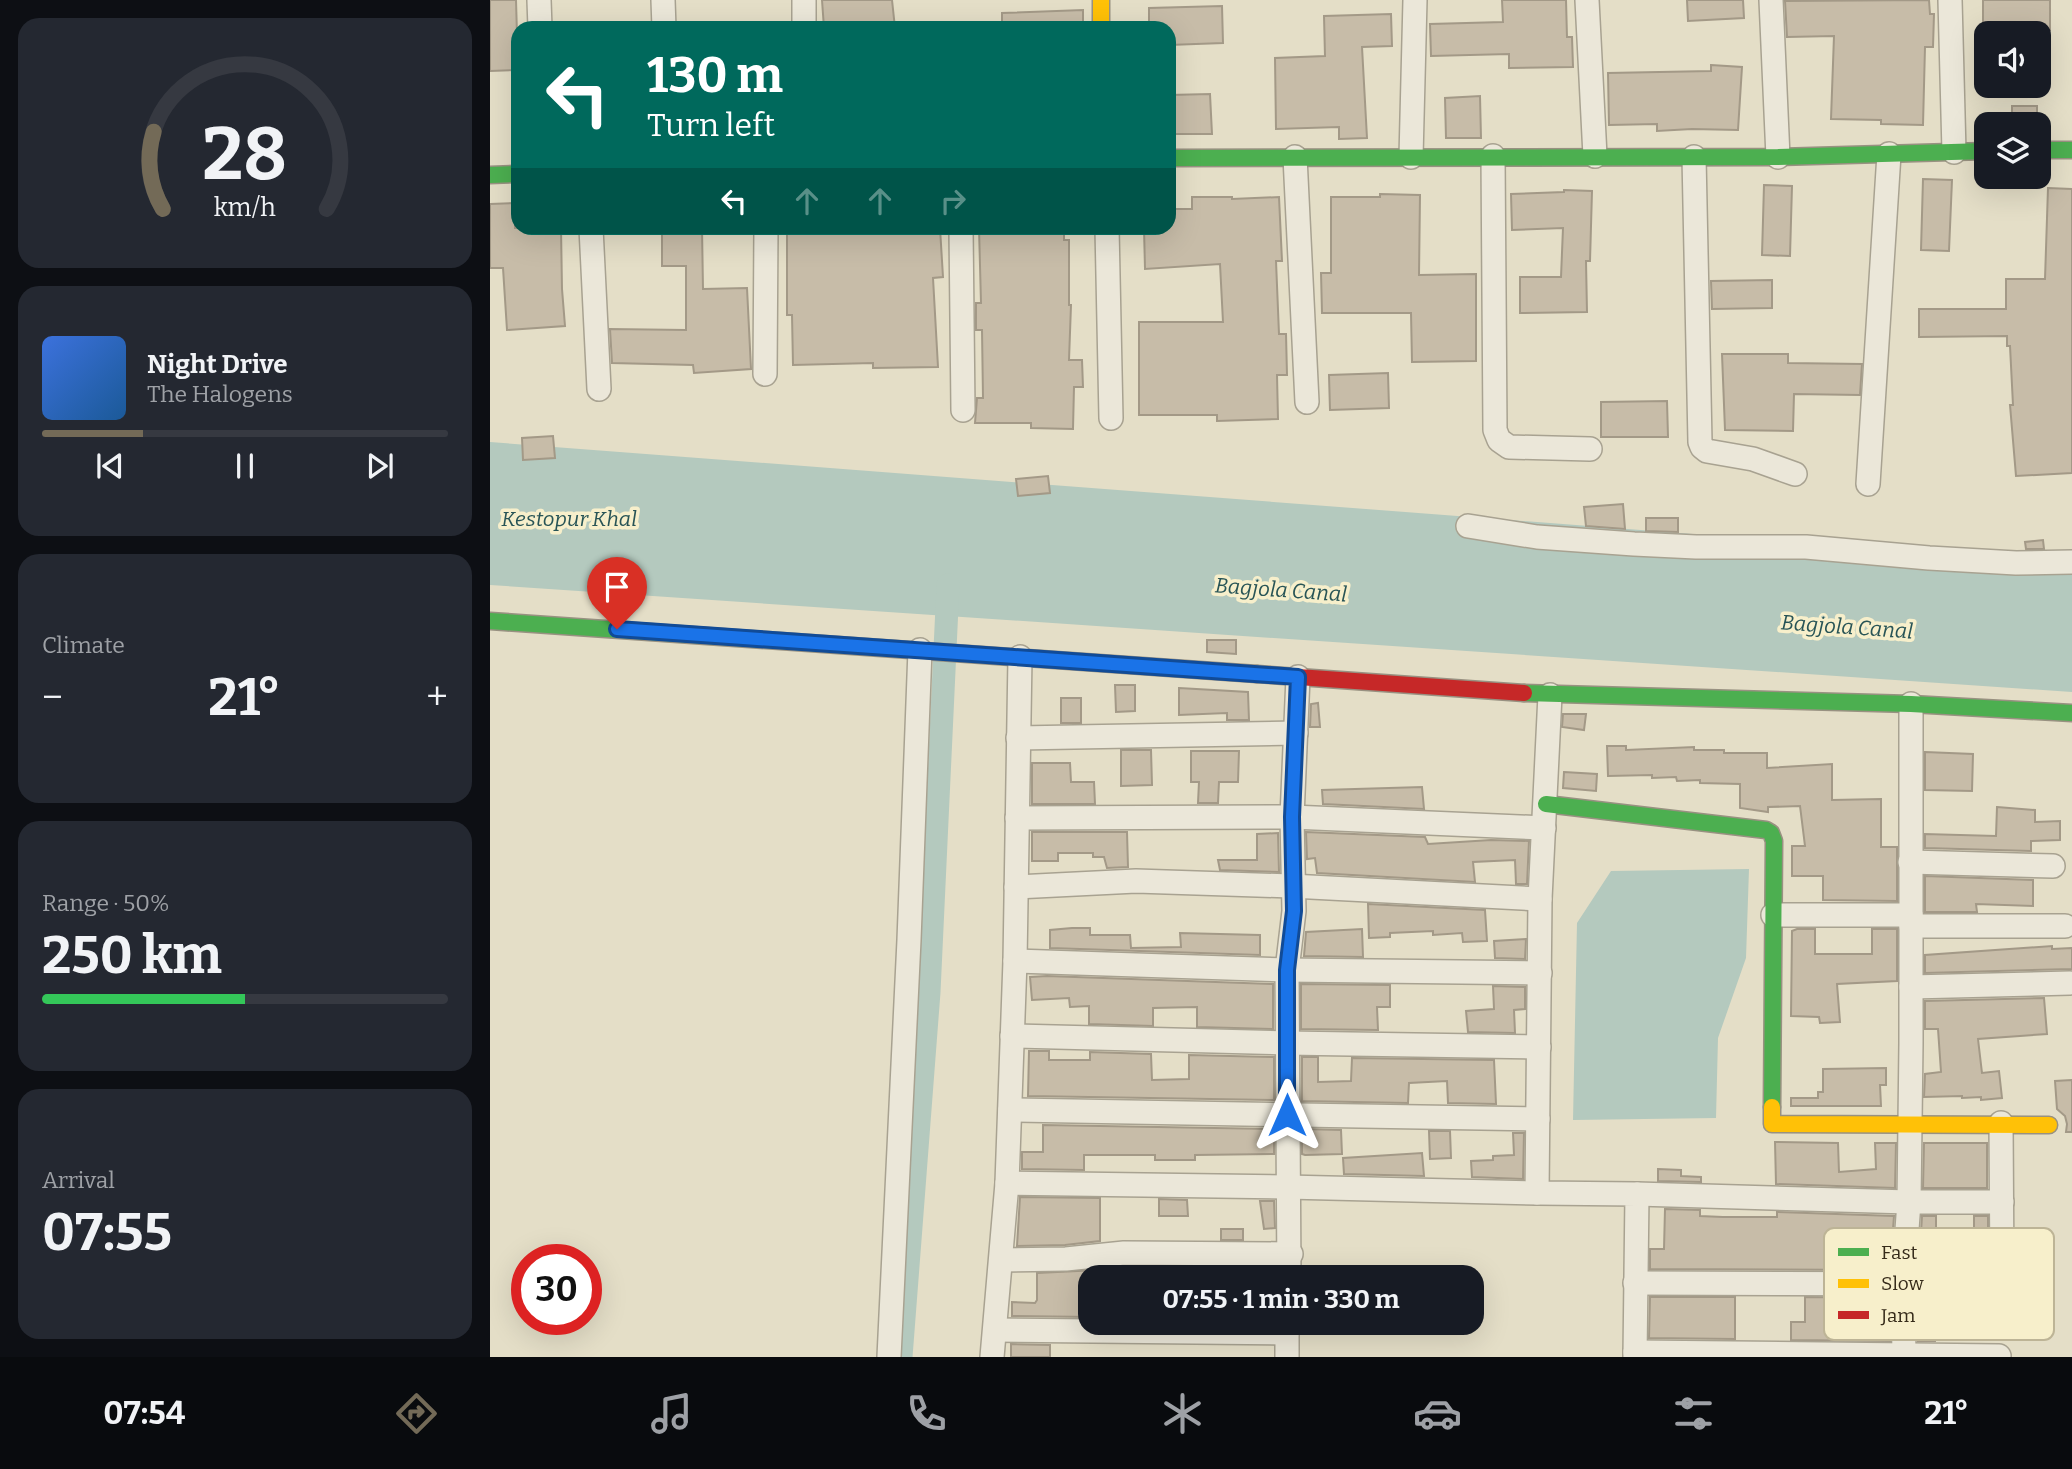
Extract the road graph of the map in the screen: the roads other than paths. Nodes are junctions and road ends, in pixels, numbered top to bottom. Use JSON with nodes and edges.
{"nodes":[{"id":1,"x":539,"y":0,"type":"edge"},
{"id":2,"x":663,"y":0,"type":"edge"},
{"id":3,"x":804,"y":0,"type":"edge"},
{"id":4,"x":1101,"y":0,"type":"edge"},
{"id":5,"x":1415,"y":0,"type":"edge"},
{"id":6,"x":1587,"y":0,"type":"edge"},
{"id":7,"x":1771,"y":0,"type":"edge"},
{"id":8,"x":1950,"y":0,"type":"edge"},
{"id":9,"x":540,"y":21,"type":"edge"},
{"id":10,"x":664,"y":21,"type":"edge"},
{"id":11,"x":804,"y":21,"type":"edge"},
{"id":12,"x":1101,"y":21,"type":"edge"},
{"id":13,"x":2051,"y":150,"type":"edge"},
{"id":14,"x":2072,"y":150,"type":"edge"},
{"id":15,"x":1974,"y":151,"type":"edge"},
{"id":16,"x":1954,"y":152,"type":"junction"},
{"id":17,"x":1889,"y":154,"type":"junction"},
{"id":18,"x":1493,"y":156,"type":"junction"},
{"id":19,"x":1595,"y":156,"type":"junction"},
{"id":20,"x":1295,"y":157,"type":"junction"},
{"id":21,"x":1411,"y":157,"type":"junction"},
{"id":22,"x":1694,"y":157,"type":"junction"},
{"id":23,"x":1778,"y":157,"type":"junction"},
{"id":24,"x":1176,"y":158,"type":"edge"},
{"id":25,"x":511,"y":174,"type":"edge"},
{"id":26,"x":490,"y":175,"type":"edge"},
{"id":27,"x":592,"y":235,"type":"edge"},
{"id":28,"x":766,"y":235,"type":"edge"},
{"id":29,"x":961,"y":235,"type":"edge"},
{"id":30,"x":1107,"y":235,"type":"edge"},
{"id":31,"x":765,"y":374,"type":"dead end"},
{"id":32,"x":599,"y":389,"type":"dead end"},
{"id":33,"x":1307,"y":402,"type":"dead end"},
{"id":34,"x":963,"y":410,"type":"dead end"},
{"id":35,"x":1111,"y":418,"type":"dead end"},
{"id":36,"x":1590,"y":449,"type":"dead end"},
{"id":37,"x":1795,"y":474,"type":"dead end"},
{"id":38,"x":1868,"y":484,"type":"dead end"},
{"id":39,"x":1468,"y":526,"type":"dead end"},
{"id":40,"x":2072,"y":562,"type":"edge"},
{"id":41,"x":490,"y":621,"type":"edge"},
{"id":42,"x":928,"y":650,"type":"junction"},
{"id":43,"x":1020,"y":657,"type":"junction"},
{"id":44,"x":1298,"y":677,"type":"junction"},
{"id":45,"x":1550,"y":695,"type":"junction"},
{"id":46,"x":1911,"y":704,"type":"junction"},
{"id":47,"x":2072,"y":713,"type":"edge"},
{"id":48,"x":1296,"y":733,"type":"junction"},
{"id":49,"x":1018,"y":738,"type":"junction"},
{"id":50,"x":1546,"y":804,"type":"junction"},
{"id":51,"x":1292,"y":817,"type":"junction"},
{"id":52,"x":1017,"y":818,"type":"junction"},
{"id":53,"x":1544,"y":828,"type":"junction"},
{"id":54,"x":1910,"y":862,"type":"junction"},
{"id":55,"x":2053,"y":866,"type":"dead end"},
{"id":56,"x":1292,"y":886,"type":"junction"},
{"id":57,"x":1016,"y":887,"type":"junction"},
{"id":58,"x":1540,"y":899,"type":"junction"},
{"id":59,"x":1773,"y":915,"type":"junction"},
{"id":60,"x":1911,"y":921,"type":"junction"},
{"id":61,"x":2065,"y":926,"type":"dead end"},
{"id":62,"x":1015,"y":961,"type":"junction"},
{"id":63,"x":1287,"y":970,"type":"junction"},
{"id":64,"x":1540,"y":973,"type":"junction"},
{"id":65,"x":2070,"y":983,"type":"dead end"},
{"id":66,"x":1911,"y":987,"type":"junction"},
{"id":67,"x":1012,"y":1036,"type":"junction"},
{"id":68,"x":1287,"y":1043,"type":"junction"},
{"id":69,"x":1539,"y":1047,"type":"junction"},
{"id":70,"x":1010,"y":1110,"type":"junction"},
{"id":71,"x":1287,"y":1115,"type":"junction"},
{"id":72,"x":1538,"y":1119,"type":"junction"},
{"id":73,"x":2001,"y":1124,"type":"junction"},
{"id":74,"x":1909,"y":1125,"type":"junction"},
{"id":75,"x":2049,"y":1125,"type":"dead end"},
{"id":76,"x":1007,"y":1183,"type":"junction"},
{"id":77,"x":1287,"y":1186,"type":"junction"},
{"id":78,"x":1537,"y":1193,"type":"junction"},
{"id":79,"x":1637,"y":1194,"type":"junction"},
{"id":80,"x":1909,"y":1202,"type":"junction"},
{"id":81,"x":2002,"y":1202,"type":"junction"},
{"id":82,"x":1907,"y":1228,"type":"edge"},
{"id":83,"x":2002,"y":1228,"type":"edge"},
{"id":84,"x":1291,"y":1254,"type":"junction"},
{"id":85,"x":1001,"y":1260,"type":"junction"},
{"id":86,"x":1290,"y":1265,"type":"edge"},
{"id":87,"x":1636,"y":1283,"type":"junction"},
{"id":88,"x":1824,"y":1284,"type":"edge"},
{"id":89,"x":1078,"y":1329,"type":"edge"},
{"id":90,"x":995,"y":1330,"type":"junction"},
{"id":91,"x":1287,"y":1335,"type":"edge"},
{"id":92,"x":1635,"y":1354,"type":"edge"},
{"id":93,"x":1999,"y":1356,"type":"edge"},
{"id":94,"x":889,"y":1357,"type":"edge"},
{"id":95,"x":992,"y":1357,"type":"edge"},
{"id":96,"x":1287,"y":1357,"type":"edge"},
{"id":97,"x":1904,"y":1357,"type":"edge"}],
"edges":[{"from":1,"to":9,"type":"street"},
{"from":2,"to":10,"type":"street"},
{"from":3,"to":11,"type":"street"},
{"from":4,"to":12,"type":"street"},
{"from":5,"to":21,"type":"street"},
{"from":6,"to":19,"type":"street"},
{"from":7,"to":23,"type":"street"},
{"from":8,"to":16,"type":"street"},
{"from":13,"to":14,"type":"street"},
{"from":15,"to":16,"type":"street"},
{"from":16,"to":17,"type":"street"},
{"from":17,"to":23,"type":"street"},
{"from":17,"to":38,"type":"street"},
{"from":18,"to":19,"type":"street"},
{"from":18,"to":21,"type":"street"},
{"from":18,"to":36,"type":"street"},
{"from":19,"to":22,"type":"street"},
{"from":20,"to":21,"type":"street"},
{"from":20,"to":24,"type":"street"},
{"from":20,"to":33,"type":"street"},
{"from":22,"to":23,"type":"street"},
{"from":22,"to":37,"type":"street"},
{"from":25,"to":26,"type":"street"},
{"from":27,"to":32,"type":"street"},
{"from":28,"to":31,"type":"street"},
{"from":29,"to":34,"type":"street"},
{"from":30,"to":35,"type":"street"},
{"from":39,"to":40,"type":"street"},
{"from":41,"to":42,"type":"street"},
{"from":42,"to":43,"type":"street"},
{"from":42,"to":94,"type":"street"},
{"from":43,"to":44,"type":"street"},
{"from":43,"to":49,"type":"street"},
{"from":44,"to":45,"type":"street"},
{"from":44,"to":48,"type":"street"},
{"from":45,"to":46,"type":"street"},
{"from":45,"to":50,"type":"street"},
{"from":46,"to":47,"type":"street"},
{"from":46,"to":54,"type":"street"},
{"from":48,"to":49,"type":"street"},
{"from":48,"to":51,"type":"street"},
{"from":49,"to":52,"type":"street"},
{"from":50,"to":53,"type":"street"},
{"from":50,"to":59,"type":"street"},
{"from":51,"to":52,"type":"street"},
{"from":51,"to":53,"type":"street"},
{"from":51,"to":56,"type":"street"},
{"from":52,"to":57,"type":"street"},
{"from":53,"to":58,"type":"street"},
{"from":54,"to":55,"type":"street"},
{"from":54,"to":60,"type":"street"},
{"from":56,"to":57,"type":"street"},
{"from":56,"to":58,"type":"street"},
{"from":56,"to":63,"type":"street"},
{"from":57,"to":62,"type":"street"},
{"from":58,"to":64,"type":"street"},
{"from":59,"to":60,"type":"street"},
{"from":59,"to":74,"type":"street"},
{"from":60,"to":61,"type":"street"},
{"from":60,"to":66,"type":"street"},
{"from":62,"to":63,"type":"street"},
{"from":62,"to":67,"type":"street"},
{"from":63,"to":64,"type":"street"},
{"from":63,"to":68,"type":"street"},
{"from":64,"to":69,"type":"street"},
{"from":65,"to":66,"type":"street"},
{"from":66,"to":74,"type":"street"},
{"from":67,"to":68,"type":"street"},
{"from":67,"to":70,"type":"street"},
{"from":68,"to":69,"type":"street"},
{"from":68,"to":71,"type":"street"},
{"from":69,"to":72,"type":"street"},
{"from":70,"to":71,"type":"street"},
{"from":70,"to":76,"type":"street"},
{"from":71,"to":72,"type":"street"},
{"from":71,"to":77,"type":"street"},
{"from":72,"to":78,"type":"street"},
{"from":73,"to":74,"type":"street"},
{"from":73,"to":75,"type":"street"},
{"from":73,"to":81,"type":"street"},
{"from":74,"to":80,"type":"street"},
{"from":76,"to":77,"type":"street"},
{"from":76,"to":85,"type":"street"},
{"from":77,"to":78,"type":"street"},
{"from":77,"to":84,"type":"street"},
{"from":78,"to":79,"type":"street"},
{"from":79,"to":80,"type":"street"},
{"from":79,"to":87,"type":"street"},
{"from":80,"to":81,"type":"street"},
{"from":80,"to":82,"type":"street"},
{"from":81,"to":83,"type":"street"},
{"from":84,"to":85,"type":"street"},
{"from":84,"to":86,"type":"street"},
{"from":85,"to":90,"type":"street"},
{"from":87,"to":88,"type":"street"},
{"from":87,"to":92,"type":"street"},
{"from":89,"to":90,"type":"street"},
{"from":90,"to":95,"type":"street"},
{"from":91,"to":96,"type":"street"},
{"from":92,"to":97,"type":"street"},
{"from":93,"to":97,"type":"street"}]}
